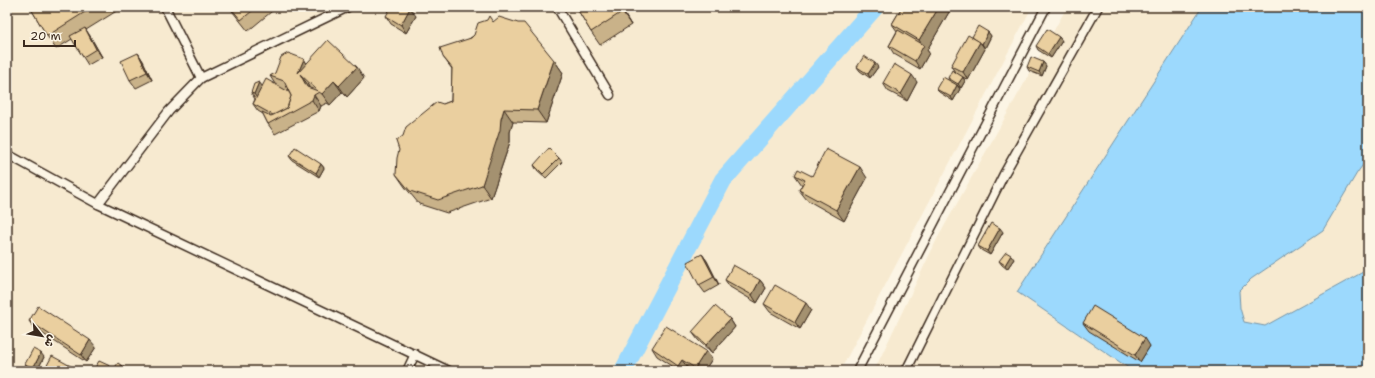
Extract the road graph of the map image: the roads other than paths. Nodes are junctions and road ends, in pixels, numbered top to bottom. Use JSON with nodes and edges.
{"nodes":[{"id":1,"x":166,"y":7,"type":"edge"},
{"id":2,"x":348,"y":7,"type":"edge"},
{"id":3,"x":558,"y":7,"type":"edge"},
{"id":4,"x":1046,"y":7,"type":"edge"},
{"id":5,"x":1098,"y":7,"type":"edge"},
{"id":6,"x":201,"y":78,"type":"junction"},
{"id":7,"x":610,"y":95,"type":"dead end"},
{"id":8,"x":7,"y":154,"type":"edge"},
{"id":9,"x":98,"y":204,"type":"junction"},
{"id":10,"x":415,"y":354,"type":"junction"},
{"id":11,"x":407,"y":371,"type":"edge"},
{"id":12,"x":449,"y":371,"type":"edge"},
{"id":13,"x":857,"y":371,"type":"edge"},
{"id":14,"x":906,"y":371,"type":"edge"}],
"edges":[{"from":1,"to":6,"type":"lane"},
{"from":2,"to":6,"type":"lane"},
{"from":3,"to":7,"type":"lane"},
{"from":4,"to":13,"type":"lane"},
{"from":5,"to":14,"type":"lane"},
{"from":6,"to":9,"type":"lane"},
{"from":8,"to":9,"type":"lane"},
{"from":9,"to":10,"type":"lane"},
{"from":10,"to":11,"type":"lane"},
{"from":10,"to":12,"type":"lane"}]}
